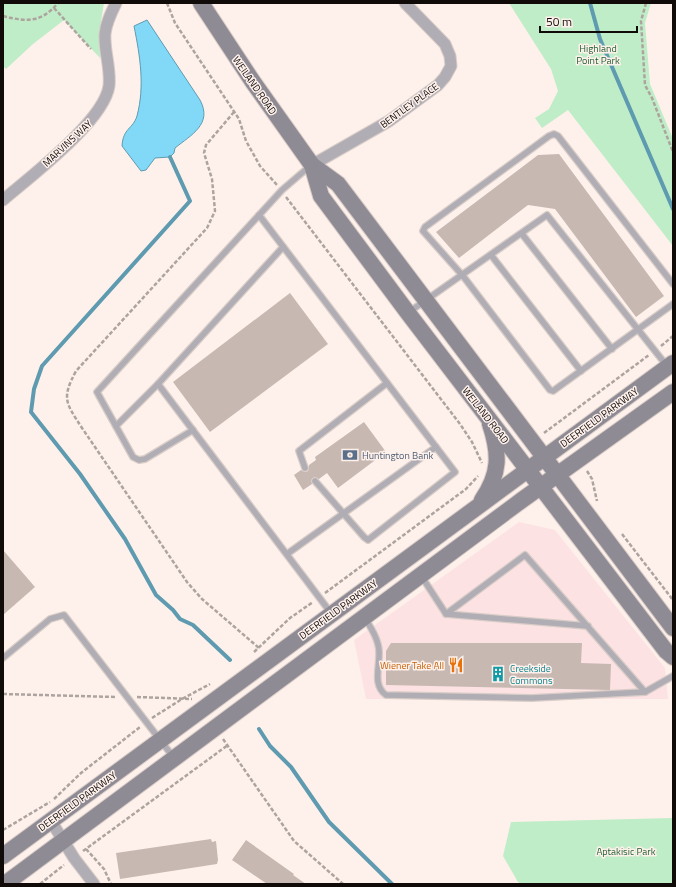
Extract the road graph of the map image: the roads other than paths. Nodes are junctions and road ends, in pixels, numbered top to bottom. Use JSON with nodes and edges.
{"nodes":[{"id":1,"x":116,"y":3,"type":"edge"},
{"id":2,"x":200,"y":3,"type":"edge"},
{"id":3,"x":405,"y":3,"type":"edge"},
{"id":4,"x":312,"y":165,"type":"junction"},
{"id":5,"x":3,"y":200,"type":"edge"},
{"id":6,"x":259,"y":215,"type":"junction"},
{"id":7,"x":522,"y":234,"type":"junction"},
{"id":8,"x":283,"y":247,"type":"junction"},
{"id":9,"x":491,"y":255,"type":"junction"},
{"id":10,"x":462,"y":276,"type":"junction"},
{"id":11,"x":673,"y":284,"type":"edge"},
{"id":12,"x":426,"y":300,"type":"junction"},
{"id":13,"x":673,"y":304,"type":"edge"},
{"id":14,"x":408,"y":313,"type":"junction"},
{"id":15,"x":639,"y":330,"type":"junction"},
{"id":16,"x":612,"y":349,"type":"junction"},
{"id":17,"x":670,"y":365,"type":"edge"},
{"id":18,"x":581,"y":371,"type":"junction"},
{"id":19,"x":387,"y":383,"type":"junction"},
{"id":20,"x":158,"y":384,"type":"junction"},
{"id":21,"x":673,"y":392,"type":"edge"},
{"id":22,"x":488,"y":417,"type":"junction"},
{"id":23,"x":116,"y":426,"type":"junction"},
{"id":24,"x":193,"y":430,"type":"junction"},
{"id":25,"x":436,"y":447,"type":"junction"},
{"id":26,"x":544,"y":457,"type":"junction"},
{"id":27,"x":305,"y":468,"type":"dead end"},
{"id":28,"x":528,"y":470,"type":"junction"},
{"id":29,"x":557,"y":475,"type":"junction"},
{"id":30,"x":316,"y":481,"type":"dead end"},
{"id":31,"x":540,"y":486,"type":"junction"},
{"id":32,"x":476,"y":508,"type":"junction"},
{"id":33,"x":344,"y":513,"type":"junction"},
{"id":34,"x":286,"y":554,"type":"junction"},
{"id":35,"x":421,"y":576,"type":"junction"},
{"id":36,"x":331,"y":614,"type":"junction"},
{"id":37,"x":446,"y":614,"type":"junction"},
{"id":38,"x":365,"y":617,"type":"junction"},
{"id":39,"x":588,"y":626,"type":"junction"},
{"id":40,"x":673,"y":628,"type":"edge"},
{"id":41,"x":673,"y":657,"type":"edge"},
{"id":42,"x":3,"y":658,"type":"edge"},
{"id":43,"x":673,"y":676,"type":"edge"},
{"id":44,"x":645,"y":692,"type":"junction"},
{"id":45,"x":161,"y":740,"type":"junction"},
{"id":46,"x":174,"y":758,"type":"junction"},
{"id":47,"x":51,"y":820,"type":"junction"},
{"id":48,"x":64,"y":841,"type":"junction"},
{"id":49,"x":3,"y":856,"type":"edge"},
{"id":50,"x":5,"y":884,"type":"edge"},
{"id":51,"x":94,"y":884,"type":"edge"}],
"edges":[{"from":1,"to":5,"type":"street","name":"MARVINS WAY"},
{"from":2,"to":4,"type":"main road","name":"WEILAND ROAD"},
{"from":3,"to":4,"type":"street","name":"BENTLEY PLACE"},
{"from":4,"to":6,"type":"lane"},
{"from":4,"to":12,"type":"main road","name":"WEILAND ROAD"},
{"from":4,"to":14,"type":"main road","name":"WEILAND ROAD"},
{"from":6,"to":8,"type":"lane"},
{"from":6,"to":23,"type":"lane"},
{"from":7,"to":9,"type":"lane"},
{"from":7,"to":15,"type":"lane"},
{"from":7,"to":16,"type":"lane"},
{"from":8,"to":19,"type":"lane"},
{"from":8,"to":20,"type":"lane"},
{"from":9,"to":10,"type":"lane"},
{"from":9,"to":18,"type":"lane"},
{"from":10,"to":11,"type":"lane"},
{"from":10,"to":12,"type":"lane"},
{"from":10,"to":18,"type":"lane"},
{"from":12,"to":14,"type":"lane"},
{"from":12,"to":26,"type":"main road","name":"WEILAND ROAD"},
{"from":13,"to":15,"type":"lane"},
{"from":14,"to":22,"type":"main road","name":"WEILAND ROAD"},
{"from":15,"to":16,"type":"lane"},
{"from":15,"to":17,"type":"lane"},
{"from":16,"to":18,"type":"lane"},
{"from":17,"to":26,"type":"main road","name":"DEERFIELD PARKWAY"},
{"from":19,"to":25,"type":"lane"},
{"from":19,"to":27,"type":"lane"},
{"from":20,"to":23,"type":"lane"},
{"from":20,"to":24,"type":"lane"},
{"from":21,"to":29,"type":"main road"},
{"from":22,"to":28,"type":"main road","name":"WEILAND ROAD"},
{"from":22,"to":32,"type":"main road"},
{"from":23,"to":24,"type":"lane"},
{"from":24,"to":34,"type":"lane"},
{"from":25,"to":33,"type":"lane"},
{"from":25,"to":33,"type":"lane"},
{"from":26,"to":28,"type":"main road","name":"DEERFIELD PARKWAY"},
{"from":26,"to":29,"type":"main road","name":"WEILAND ROAD"},
{"from":28,"to":31,"type":"main road","name":"WEILAND ROAD"},
{"from":28,"to":32,"type":"main road","name":"DEERFIELD PARKWAY"},
{"from":29,"to":31,"type":"main road"},
{"from":29,"to":40,"type":"main road","name":"WEILAND ROAD"},
{"from":30,"to":33,"type":"lane"},
{"from":31,"to":35,"type":"main road"},
{"from":31,"to":41,"type":"main road","name":"WEILAND ROAD"},
{"from":32,"to":36,"type":"main road","name":"DEERFIELD PARKWAY"},
{"from":33,"to":34,"type":"lane"},
{"from":34,"to":36,"type":"lane"},
{"from":35,"to":37,"type":"lane"},
{"from":35,"to":38,"type":"main road"},
{"from":36,"to":45,"type":"main road","name":"DEERFIELD PARKWAY"},
{"from":37,"to":39,"type":"lane"},
{"from":37,"to":39,"type":"lane"},
{"from":38,"to":44,"type":"lane"},
{"from":38,"to":46,"type":"main road"},
{"from":39,"to":44,"type":"lane"},
{"from":42,"to":45,"type":"lane"},
{"from":43,"to":44,"type":"lane"},
{"from":45,"to":46,"type":"lane"},
{"from":45,"to":47,"type":"main road","name":"DEERFIELD PARKWAY"},
{"from":46,"to":48,"type":"main road"},
{"from":47,"to":48,"type":"street"},
{"from":47,"to":49,"type":"main road","name":"DEERFIELD PARKWAY"},
{"from":48,"to":50,"type":"main road"},
{"from":48,"to":51,"type":"street"}]}
